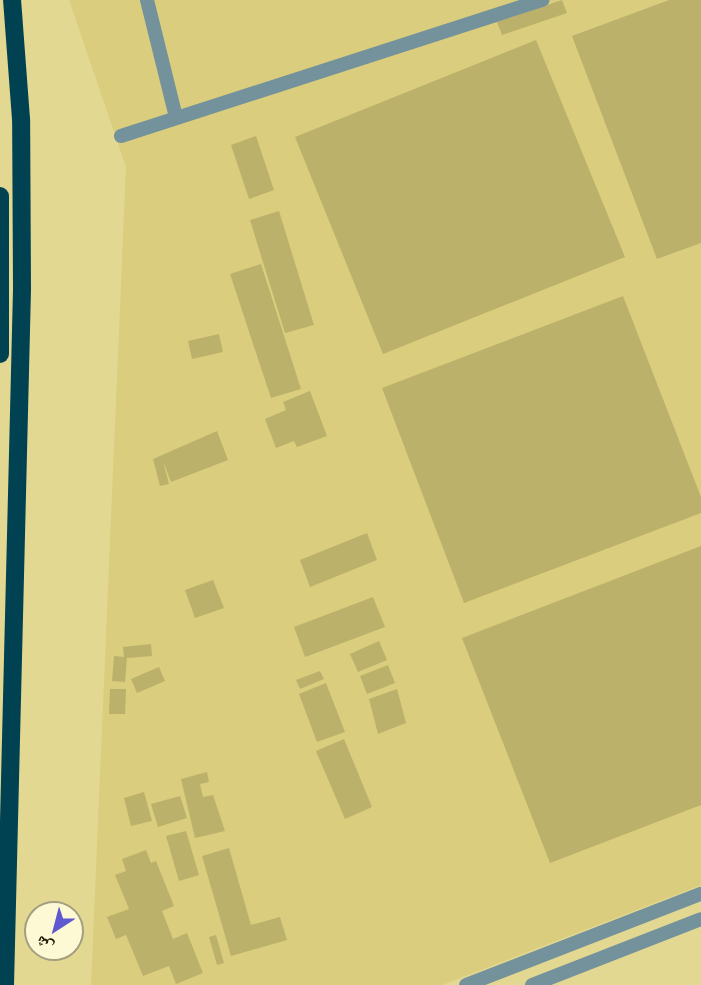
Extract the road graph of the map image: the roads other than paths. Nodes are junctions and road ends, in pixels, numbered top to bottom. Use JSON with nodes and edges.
{"nodes":[{"id":1,"x":12,"y":0,"type":"edge"},
{"id":2,"x":147,"y":0,"type":"edge"},
{"id":3,"x":543,"y":0,"type":"edge"},
{"id":4,"x":176,"y":117,"type":"junction"},
{"id":5,"x":121,"y":136,"type":"dead end"},
{"id":6,"x":0,"y":196,"type":"edge"},
{"id":7,"x":1,"y":292,"type":"edge"},
{"id":8,"x":0,"y":354,"type":"edge"},
{"id":9,"x":701,"y":894,"type":"edge"},
{"id":10,"x":701,"y":919,"type":"edge"},
{"id":11,"x":5,"y":985,"type":"edge"},
{"id":12,"x":466,"y":985,"type":"edge"},
{"id":13,"x":532,"y":985,"type":"edge"}],
"edges":[{"from":1,"to":11,"type":"highway"},
{"from":2,"to":4,"type":"street"},
{"from":3,"to":4,"type":"street"},
{"from":4,"to":5,"type":"street"},
{"from":6,"to":7,"type":"highway"},
{"from":7,"to":8,"type":"highway"},
{"from":9,"to":12,"type":"street"},
{"from":10,"to":13,"type":"street"}]}
